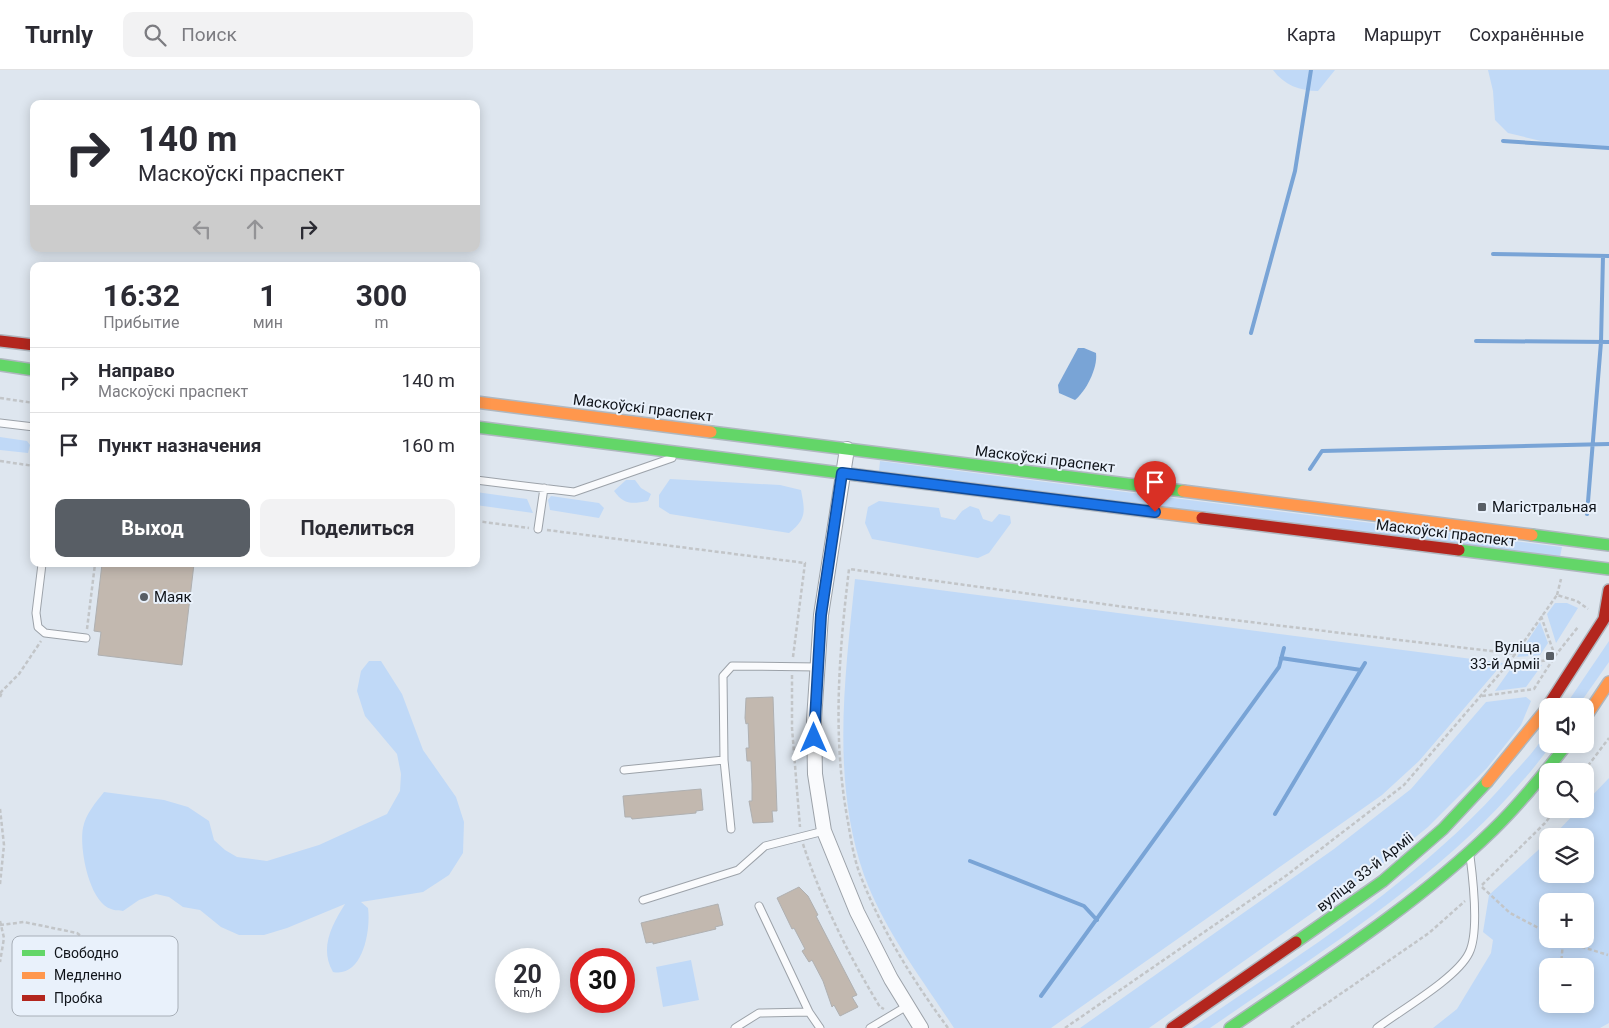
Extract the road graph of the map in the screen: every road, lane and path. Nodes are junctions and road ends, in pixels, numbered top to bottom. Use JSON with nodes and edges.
{"nodes":[{"id":1,"x":0,"y":341,"type":"edge"},
{"id":2,"x":30,"y":345,"type":"edge"},
{"id":3,"x":0,"y":365,"type":"edge"},
{"id":4,"x":30,"y":369,"type":"edge"},
{"id":5,"x":0,"y":398,"type":"edge"},
{"id":6,"x":30,"y":402,"type":"edge"},
{"id":7,"x":480,"y":403,"type":"edge"},
{"id":8,"x":0,"y":423,"type":"edge"},
{"id":9,"x":30,"y":427,"type":"edge"},
{"id":10,"x":480,"y":427,"type":"edge"},
{"id":11,"x":847,"y":449,"type":"junction"},
{"id":12,"x":688,"y":453,"type":"junction"},
{"id":13,"x":0,"y":461,"type":"edge"},
{"id":14,"x":30,"y":465,"type":"edge"},
{"id":15,"x":842,"y":473,"type":"junction"},
{"id":16,"x":480,"y":480,"type":"edge"},
{"id":17,"x":544,"y":488,"type":"junction"},
{"id":18,"x":480,"y":522,"type":"edge"},
{"id":19,"x":538,"y":529,"type":"junction"},
{"id":20,"x":1609,"y":546,"type":"edge"},
{"id":21,"x":805,"y":563,"type":"dead end"},
{"id":22,"x":42,"y":567,"type":"edge"},
{"id":23,"x":95,"y":567,"type":"edge"},
{"id":24,"x":1609,"y":569,"type":"edge"},
{"id":25,"x":1563,"y":573,"type":"dead end"},
{"id":26,"x":1609,"y":590,"type":"edge"},
{"id":27,"x":1557,"y":595,"type":"junction"},
{"id":28,"x":1590,"y":611,"type":"dead end"},
{"id":29,"x":1541,"y":616,"type":"junction"},
{"id":30,"x":1578,"y":626,"type":"dead end"},
{"id":31,"x":45,"y":633,"type":"junction"},
{"id":32,"x":86,"y":638,"type":"joint"},
{"id":33,"x":1516,"y":654,"type":"junction"},
{"id":34,"x":1555,"y":656,"type":"junction"},
{"id":35,"x":1552,"y":660,"type":"junction"},
{"id":36,"x":1508,"y":664,"type":"junction"},
{"id":37,"x":818,"y":667,"type":"junction"},
{"id":38,"x":1609,"y":682,"type":"edge"},
{"id":39,"x":1,"y":692,"type":"edge"},
{"id":40,"x":1482,"y":696,"type":"junction"},
{"id":41,"x":0,"y":697,"type":"edge"},
{"id":42,"x":1553,"y":698,"type":"edge"},
{"id":43,"x":1594,"y":704,"type":"edge"},
{"id":44,"x":1539,"y":717,"type":"edge"},
{"id":45,"x":1609,"y":738,"type":"edge"},
{"id":46,"x":1560,"y":753,"type":"edge"},
{"id":47,"x":724,"y":760,"type":"junction"},
{"id":48,"x":1590,"y":763,"type":"edge"},
{"id":49,"x":624,"y":770,"type":"dead end"},
{"id":50,"x":0,"y":809,"type":"edge"},
{"id":51,"x":1548,"y":818,"type":"edge"},
{"id":52,"x":731,"y":829,"type":"dead end"},
{"id":53,"x":824,"y":832,"type":"junction"},
{"id":54,"x":1469,"y":852,"type":"junction"},
{"id":55,"x":0,"y":884,"type":"edge"},
{"id":56,"x":1481,"y":886,"type":"junction"},
{"id":57,"x":1474,"y":893,"type":"junction"},
{"id":58,"x":643,"y":900,"type":"dead end"},
{"id":59,"x":759,"y":906,"type":"dead end"},
{"id":60,"x":0,"y":924,"type":"edge"},
{"id":61,"x":1539,"y":928,"type":"edge"},
{"id":62,"x":81,"y":936,"type":"edge"},
{"id":63,"x":1586,"y":948,"type":"edge"},
{"id":64,"x":1608,"y":955,"type":"edge"},
{"id":65,"x":0,"y":962,"type":"edge"},
{"id":66,"x":907,"y":1006,"type":"junction"},
{"id":67,"x":809,"y":1012,"type":"junction"},
{"id":68,"x":1235,"y":1027,"type":"edge"},
{"id":69,"x":735,"y":1028,"type":"edge"},
{"id":70,"x":820,"y":1028,"type":"edge"},
{"id":71,"x":870,"y":1028,"type":"edge"},
{"id":72,"x":921,"y":1028,"type":"edge"},
{"id":73,"x":948,"y":1028,"type":"edge"},
{"id":74,"x":1066,"y":1028,"type":"edge"},
{"id":75,"x":1172,"y":1028,"type":"edge"},
{"id":76,"x":1291,"y":1028,"type":"edge"},
{"id":77,"x":1377,"y":1028,"type":"edge"}],
"edges":[{"from":1,"to":2,"type":"main road"},
{"from":3,"to":4,"type":"main road"},
{"from":5,"to":6,"type":"path"},
{"from":7,"to":11,"type":"main road","name":"Маскоўскі праспект"},
{"from":8,"to":9,"type":"lane"},
{"from":10,"to":12,"type":"main road","name":"Маскоўскі праспект"},
{"from":11,"to":15,"type":"street"},
{"from":11,"to":20,"type":"main road","name":"Маскоўскі праспект"},
{"from":12,"to":15,"type":"main road","name":"Маскоўскі праспект"},
{"from":12,"to":17,"type":"lane"},
{"from":13,"to":14,"type":"path"},
{"from":15,"to":24,"type":"main road","name":"Маскоўскі праспект"},
{"from":15,"to":37,"type":"street"},
{"from":16,"to":17,"type":"lane"},
{"from":17,"to":19,"type":"lane"},
{"from":18,"to":19,"type":"path"},
{"from":19,"to":21,"type":"path"},
{"from":22,"to":31,"type":"lane"},
{"from":23,"to":32,"type":"path"},
{"from":25,"to":27,"type":"path"},
{"from":26,"to":42,"type":"main road","name":"вуліца 33-й Арміі"},
{"from":27,"to":28,"type":"path"},
{"from":27,"to":29,"type":"path"},
{"from":29,"to":33,"type":"path"},
{"from":29,"to":34,"type":"path"},
{"from":30,"to":34,"type":"path"},
{"from":31,"to":32,"type":"lane"},
{"from":31,"to":39,"type":"path"},
{"from":33,"to":36,"type":"path"},
{"from":33,"to":73,"type":"path"},
{"from":34,"to":35,"type":"path"},
{"from":35,"to":36,"type":"path"},
{"from":35,"to":40,"type":"path"},
{"from":36,"to":40,"type":"path"},
{"from":37,"to":47,"type":"lane"},
{"from":37,"to":53,"type":"street"},
{"from":38,"to":43,"type":"main road"},
{"from":39,"to":41,"type":"path"},
{"from":40,"to":74,"type":"path"},
{"from":44,"to":75,"type":"main road","name":"вуліца 33-й Арміі"},
{"from":45,"to":48,"type":"path"},
{"from":46,"to":54,"type":"main road"},
{"from":47,"to":49,"type":"lane"},
{"from":47,"to":52,"type":"lane"},
{"from":50,"to":55,"type":"path"},
{"from":51,"to":56,"type":"path"},
{"from":53,"to":58,"type":"lane"},
{"from":53,"to":66,"type":"street"},
{"from":54,"to":57,"type":"lane"},
{"from":54,"to":68,"type":"main road"},
{"from":56,"to":57,"type":"path"},
{"from":56,"to":61,"type":"path"},
{"from":57,"to":76,"type":"path"},
{"from":57,"to":77,"type":"lane"},
{"from":59,"to":67,"type":"lane"},
{"from":60,"to":62,"type":"path"},
{"from":60,"to":65,"type":"path"},
{"from":63,"to":64,"type":"path"},
{"from":66,"to":71,"type":"lane"},
{"from":66,"to":72,"type":"street"},
{"from":67,"to":69,"type":"lane"},
{"from":67,"to":70,"type":"lane"}]}
